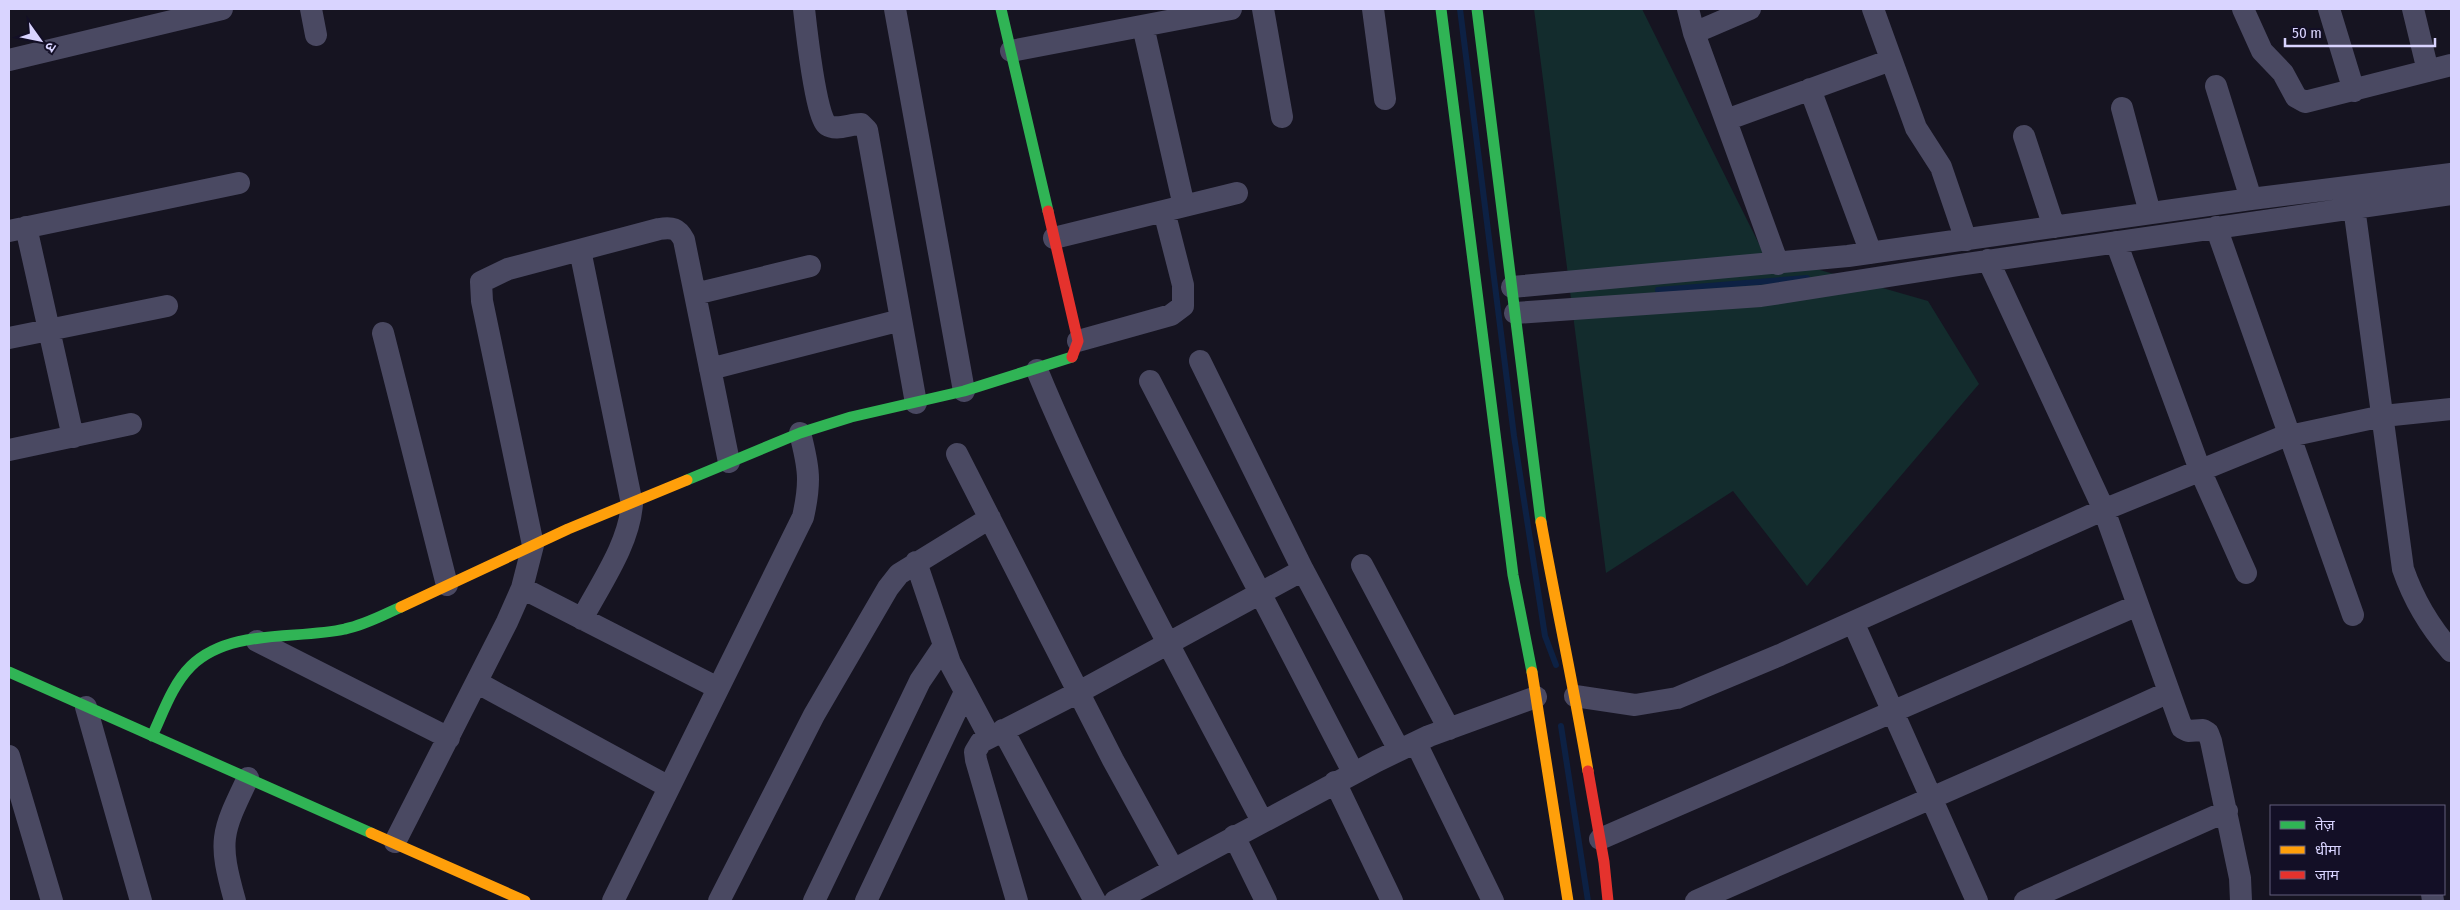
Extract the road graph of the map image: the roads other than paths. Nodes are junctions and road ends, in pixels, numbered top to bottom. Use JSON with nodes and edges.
{"nodes":[{"id":1,"x":222,"y":9,"type":"edge"},
{"id":2,"x":311,"y":9,"type":"edge"},
{"id":3,"x":804,"y":9,"type":"edge"},
{"id":4,"x":895,"y":9,"type":"edge"},
{"id":5,"x":1001,"y":9,"type":"edge"},
{"id":6,"x":1231,"y":9,"type":"edge"},
{"id":7,"x":1262,"y":9,"type":"edge"},
{"id":8,"x":1373,"y":9,"type":"edge"},
{"id":9,"x":1441,"y":9,"type":"edge"},
{"id":10,"x":1478,"y":9,"type":"edge"},
{"id":11,"x":1688,"y":9,"type":"edge"},
{"id":12,"x":1750,"y":9,"type":"edge"},
{"id":13,"x":1873,"y":9,"type":"edge"},
{"id":14,"x":2243,"y":9,"type":"edge"},
{"id":15,"x":2329,"y":9,"type":"edge"},
{"id":16,"x":2413,"y":9,"type":"edge"},
{"id":17,"x":1151,"y":19,"type":"edge"},
{"id":18,"x":1694,"y":33,"type":"junction"},
{"id":19,"x":316,"y":35,"type":"dead end"},
{"id":20,"x":1010,"y":51,"type":"junction"},
{"id":21,"x":9,"y":60,"type":"edge"},
{"id":22,"x":1891,"y":60,"type":"junction"},
{"id":23,"x":2451,"y":65,"type":"edge"},
{"id":24,"x":2428,"y":71,"type":"junction"},
{"id":25,"x":2216,"y":86,"type":"dead end"},
{"id":26,"x":1810,"y":89,"type":"junction"},
{"id":27,"x":2354,"y":91,"type":"junction"},
{"id":28,"x":1385,"y":99,"type":"dead end"},
{"id":29,"x":2122,"y":108,"type":"dead end"},
{"id":30,"x":1282,"y":117,"type":"dead end"},
{"id":31,"x":1726,"y":120,"type":"junction"},
{"id":32,"x":2024,"y":136,"type":"dead end"},
{"id":33,"x":2451,"y":174,"type":"edge"},
{"id":34,"x":239,"y":183,"type":"dead end"},
{"id":35,"x":1238,"y":193,"type":"dead end"},
{"id":36,"x":2451,"y":194,"type":"edge"},
{"id":37,"x":2251,"y":199,"type":"junction"},
{"id":38,"x":2354,"y":207,"type":"junction"},
{"id":39,"x":1174,"y":209,"type":"junction"},
{"id":40,"x":2150,"y":213,"type":"junction"},
{"id":41,"x":2054,"y":227,"type":"junction"},
{"id":42,"x":2216,"y":227,"type":"junction"},
{"id":43,"x":18,"y":229,"type":"edge"},
{"id":44,"x":1054,"y":238,"type":"junction"},
{"id":45,"x":1966,"y":240,"type":"junction"},
{"id":46,"x":2116,"y":242,"type":"junction"},
{"id":47,"x":580,"y":250,"type":"junction"},
{"id":48,"x":1871,"y":254,"type":"junction"},
{"id":49,"x":1988,"y":260,"type":"junction"},
{"id":50,"x":1778,"y":264,"type":"junction"},
{"id":51,"x":810,"y":266,"type":"dead end"},
{"id":52,"x":695,"y":294,"type":"junction"},
{"id":53,"x":1513,"y":299,"type":"junction"},
{"id":54,"x":167,"y":306,"type":"dead end"},
{"id":55,"x":901,"y":320,"type":"junction"},
{"id":56,"x":48,"y":330,"type":"junction"},
{"id":57,"x":383,"y":333,"type":"dead end"},
{"id":58,"x":9,"y":338,"type":"edge"},
{"id":59,"x":1078,"y":341,"type":"junction"},
{"id":60,"x":1200,"y":361,"type":"dead end"},
{"id":61,"x":710,"y":369,"type":"junction"},
{"id":62,"x":1037,"y":370,"type":"junction"},
{"id":63,"x":1150,"y":381,"type":"dead end"},
{"id":64,"x":964,"y":391,"type":"junction"},
{"id":65,"x":916,"y":403,"type":"junction"},
{"id":66,"x":2451,"y":409,"type":"edge"},
{"id":67,"x":2383,"y":416,"type":"junction"},
{"id":68,"x":131,"y":424,"type":"dead end"},
{"id":69,"x":800,"y":433,"type":"junction"},
{"id":70,"x":2290,"y":435,"type":"junction"},
{"id":71,"x":73,"y":437,"type":"junction"},
{"id":72,"x":9,"y":450,"type":"edge"},
{"id":73,"x":957,"y":454,"type":"dead end"},
{"id":74,"x":729,"y":462,"type":"junction"},
{"id":75,"x":2200,"y":470,"type":"junction"},
{"id":76,"x":632,"y":504,"type":"junction"},
{"id":77,"x":2104,"y":510,"type":"junction"},
{"id":78,"x":990,"y":518,"type":"junction"},
{"id":79,"x":533,"y":545,"type":"junction"},
{"id":80,"x":916,"y":562,"type":"junction"},
{"id":81,"x":1362,"y":565,"type":"dead end"},
{"id":82,"x":1303,"y":570,"type":"junction"},
{"id":83,"x":2246,"y":573,"type":"dead end"},
{"id":84,"x":447,"y":585,"type":"junction"},
{"id":85,"x":522,"y":588,"type":"junction"},
{"id":86,"x":1259,"y":594,"type":"junction"},
{"id":87,"x":2138,"y":605,"type":"junction"},
{"id":88,"x":2353,"y":615,"type":"dead end"},
{"id":89,"x":582,"y":618,"type":"junction"},
{"id":90,"x":1854,"y":622,"type":"junction"},
{"id":91,"x":257,"y":641,"type":"junction"},
{"id":92,"x":1169,"y":642,"type":"junction"},
{"id":93,"x":944,"y":647,"type":"junction"},
{"id":94,"x":2451,"y":651,"type":"edge"},
{"id":95,"x":9,"y":672,"type":"edge"},
{"id":96,"x":478,"y":683,"type":"junction"},
{"id":97,"x":718,"y":688,"type":"junction"},
{"id":98,"x":965,"y":692,"type":"junction"},
{"id":99,"x":1079,"y":692,"type":"junction"},
{"id":100,"x":2169,"y":692,"type":"junction"},
{"id":101,"x":1575,"y":696,"type":"junction"},
{"id":102,"x":1536,"y":697,"type":"junction"},
{"id":103,"x":86,"y":707,"type":"junction"},
{"id":104,"x":1892,"y":710,"type":"junction"},
{"id":105,"x":1449,"y":729,"type":"junction"},
{"id":106,"x":996,"y":733,"type":"junction"},
{"id":107,"x":152,"y":736,"type":"junction"},
{"id":108,"x":449,"y":738,"type":"junction"},
{"id":109,"x":1408,"y":746,"type":"junction"},
{"id":110,"x":9,"y":756,"type":"edge"},
{"id":111,"x":1344,"y":777,"type":"junction"},
{"id":112,"x":248,"y":778,"type":"junction"},
{"id":113,"x":669,"y":787,"type":"junction"},
{"id":114,"x":1930,"y":797,"type":"junction"},
{"id":115,"x":2227,"y":811,"type":"junction"},
{"id":116,"x":1262,"y":821,"type":"junction"},
{"id":117,"x":1234,"y":836,"type":"junction"},
{"id":118,"x":1600,"y":839,"type":"junction"},
{"id":119,"x":395,"y":842,"type":"junction"},
{"id":120,"x":1173,"y":869,"type":"junction"},
{"id":121,"x":1737,"y":893,"type":"edge"},
{"id":122,"x":1609,"y":900,"type":"edge"},
{"id":123,"x":52,"y":901,"type":"edge"},
{"id":124,"x":141,"y":901,"type":"edge"},
{"id":125,"x":235,"y":901,"type":"edge"},
{"id":126,"x":525,"y":901,"type":"edge"},
{"id":127,"x":612,"y":901,"type":"edge"},
{"id":128,"x":720,"y":901,"type":"edge"},
{"id":129,"x":814,"y":901,"type":"edge"},
{"id":130,"x":866,"y":901,"type":"edge"},
{"id":131,"x":1017,"y":901,"type":"edge"},
{"id":132,"x":1095,"y":901,"type":"edge"},
{"id":133,"x":1115,"y":901,"type":"edge"},
{"id":134,"x":1266,"y":901,"type":"edge"},
{"id":135,"x":1392,"y":901,"type":"edge"},
{"id":136,"x":1493,"y":901,"type":"edge"},
{"id":137,"x":1568,"y":901,"type":"edge"},
{"id":138,"x":1696,"y":901,"type":"edge"},
{"id":139,"x":1977,"y":901,"type":"edge"},
{"id":140,"x":2025,"y":901,"type":"edge"},
{"id":141,"x":2241,"y":901,"type":"edge"}],
"edges":[{"from":1,"to":21,"type":"street"},
{"from":2,"to":19,"type":"street"},
{"from":3,"to":55,"type":"street"},
{"from":4,"to":64,"type":"street"},
{"from":5,"to":20,"type":"street"},
{"from":6,"to":17,"type":"street"},
{"from":7,"to":30,"type":"street"},
{"from":8,"to":28,"type":"street"},
{"from":9,"to":102,"type":"street"},
{"from":10,"to":53,"type":"street"},
{"from":11,"to":18,"type":"street"},
{"from":12,"to":18,"type":"street"},
{"from":13,"to":22,"type":"street"},
{"from":14,"to":27,"type":"street"},
{"from":15,"to":27,"type":"street"},
{"from":16,"to":24,"type":"street"},
{"from":17,"to":20,"type":"street"},
{"from":17,"to":39,"type":"street"},
{"from":18,"to":31,"type":"street"},
{"from":20,"to":44,"type":"street"},
{"from":22,"to":26,"type":"street"},
{"from":22,"to":45,"type":"street"},
{"from":23,"to":24,"type":"street"},
{"from":24,"to":27,"type":"street"},
{"from":25,"to":37,"type":"street"},
{"from":26,"to":31,"type":"street"},
{"from":26,"to":48,"type":"street"},
{"from":29,"to":40,"type":"street"},
{"from":31,"to":50,"type":"street"},
{"from":32,"to":41,"type":"street"},
{"from":33,"to":37,"type":"street"},
{"from":34,"to":43,"type":"street"},
{"from":35,"to":39,"type":"street"},
{"from":36,"to":38,"type":"street"},
{"from":37,"to":40,"type":"street"},
{"from":38,"to":42,"type":"street"},
{"from":38,"to":67,"type":"street"},
{"from":39,"to":44,"type":"street"},
{"from":39,"to":59,"type":"street"},
{"from":40,"to":41,"type":"street"},
{"from":41,"to":45,"type":"street"},
{"from":42,"to":46,"type":"street"},
{"from":42,"to":70,"type":"street"},
{"from":43,"to":56,"type":"street"},
{"from":44,"to":59,"type":"street"},
{"from":45,"to":48,"type":"street"},
{"from":46,"to":49,"type":"street"},
{"from":46,"to":75,"type":"street"},
{"from":47,"to":52,"type":"street"},
{"from":47,"to":76,"type":"street"},
{"from":47,"to":79,"type":"street"},
{"from":48,"to":50,"type":"street"},
{"from":49,"to":53,"type":"street"},
{"from":49,"to":77,"type":"street"},
{"from":50,"to":53,"type":"street"},
{"from":51,"to":52,"type":"street"},
{"from":52,"to":61,"type":"street"},
{"from":53,"to":101,"type":"street"},
{"from":54,"to":56,"type":"street"},
{"from":55,"to":61,"type":"street"},
{"from":55,"to":65,"type":"street"},
{"from":56,"to":58,"type":"street"},
{"from":56,"to":71,"type":"street"},
{"from":57,"to":84,"type":"street"},
{"from":59,"to":62,"type":"street"},
{"from":60,"to":82,"type":"street"},
{"from":61,"to":74,"type":"street"},
{"from":62,"to":64,"type":"street"},
{"from":62,"to":92,"type":"street"},
{"from":63,"to":86,"type":"street"},
{"from":64,"to":65,"type":"street"},
{"from":65,"to":69,"type":"street"},
{"from":66,"to":67,"type":"street"},
{"from":67,"to":70,"type":"street"},
{"from":67,"to":94,"type":"street"},
{"from":68,"to":71,"type":"street"},
{"from":69,"to":74,"type":"street"},
{"from":69,"to":97,"type":"street"},
{"from":70,"to":75,"type":"street"},
{"from":70,"to":88,"type":"street"},
{"from":71,"to":72,"type":"street"},
{"from":73,"to":78,"type":"street"},
{"from":74,"to":76,"type":"street"},
{"from":75,"to":77,"type":"street"},
{"from":75,"to":83,"type":"street"},
{"from":76,"to":79,"type":"street"},
{"from":76,"to":89,"type":"street"},
{"from":77,"to":87,"type":"street"},
{"from":77,"to":90,"type":"street"},
{"from":78,"to":80,"type":"street"},
{"from":78,"to":99,"type":"street"},
{"from":79,"to":84,"type":"street"},
{"from":79,"to":85,"type":"street"},
{"from":80,"to":93,"type":"street"},
{"from":80,"to":128,"type":"street"},
{"from":81,"to":105,"type":"street"},
{"from":82,"to":86,"type":"street"},
{"from":82,"to":109,"type":"street"},
{"from":84,"to":91,"type":"street"},
{"from":85,"to":89,"type":"street"},
{"from":85,"to":96,"type":"street"},
{"from":86,"to":92,"type":"street"},
{"from":86,"to":111,"type":"street"},
{"from":87,"to":100,"type":"street"},
{"from":87,"to":104,"type":"street"},
{"from":89,"to":97,"type":"street"},
{"from":90,"to":101,"type":"street"},
{"from":90,"to":104,"type":"street"},
{"from":91,"to":107,"type":"street"},
{"from":91,"to":108,"type":"street"},
{"from":92,"to":99,"type":"street"},
{"from":92,"to":116,"type":"street"},
{"from":93,"to":98,"type":"street"},
{"from":93,"to":129,"type":"street"},
{"from":95,"to":103,"type":"street"},
{"from":96,"to":108,"type":"street"},
{"from":96,"to":113,"type":"street"},
{"from":97,"to":113,"type":"street"},
{"from":98,"to":106,"type":"street"},
{"from":98,"to":130,"type":"street"},
{"from":99,"to":106,"type":"street"},
{"from":99,"to":120,"type":"street"},
{"from":100,"to":114,"type":"street"},
{"from":100,"to":115,"type":"street"},
{"from":101,"to":118,"type":"street"},
{"from":102,"to":105,"type":"street"},
{"from":102,"to":137,"type":"street"},
{"from":103,"to":107,"type":"street"},
{"from":103,"to":124,"type":"street"},
{"from":104,"to":114,"type":"street"},
{"from":104,"to":118,"type":"street"},
{"from":105,"to":109,"type":"street"},
{"from":106,"to":131,"type":"street"},
{"from":106,"to":132,"type":"street"},
{"from":107,"to":112,"type":"street"},
{"from":108,"to":119,"type":"street"},
{"from":109,"to":111,"type":"street"},
{"from":109,"to":136,"type":"street"},
{"from":110,"to":123,"type":"street"},
{"from":111,"to":116,"type":"street"},
{"from":111,"to":135,"type":"street"},
{"from":112,"to":119,"type":"street"},
{"from":112,"to":125,"type":"street"},
{"from":113,"to":127,"type":"street"},
{"from":114,"to":121,"type":"street"},
{"from":114,"to":139,"type":"street"},
{"from":115,"to":140,"type":"street"},
{"from":115,"to":141,"type":"street"},
{"from":116,"to":117,"type":"street"},
{"from":117,"to":120,"type":"street"},
{"from":117,"to":134,"type":"street"},
{"from":118,"to":122,"type":"street"},
{"from":119,"to":126,"type":"street"},
{"from":120,"to":133,"type":"street"},
{"from":121,"to":138,"type":"street"}]}
